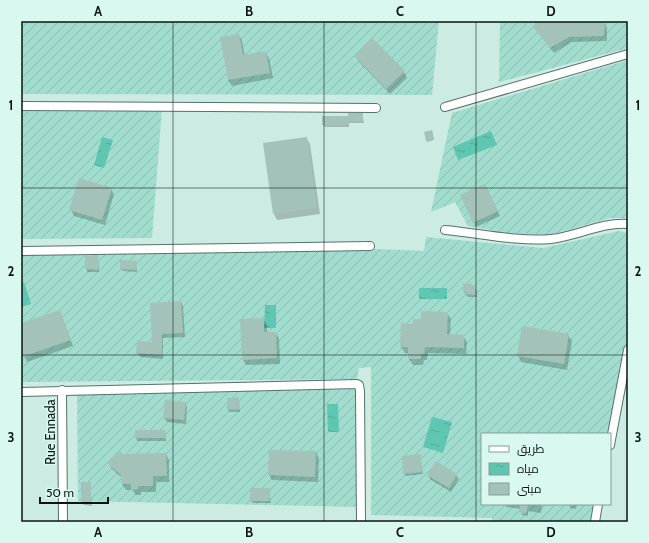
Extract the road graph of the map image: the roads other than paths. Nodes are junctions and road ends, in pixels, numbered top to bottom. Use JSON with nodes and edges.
{"nodes":[{"id":1,"x":628,"y":54,"type":"edge"},
{"id":2,"x":21,"y":106,"type":"edge"},
{"id":3,"x":445,"y":107,"type":"dead end"},
{"id":4,"x":376,"y":108,"type":"dead end"},
{"id":5,"x":628,"y":224,"type":"edge"},
{"id":6,"x":444,"y":230,"type":"dead end"},
{"id":7,"x":370,"y":246,"type":"dead end"},
{"id":8,"x":21,"y":251,"type":"edge"},
{"id":9,"x":628,"y":350,"type":"edge"},
{"id":10,"x":62,"y":390,"type":"junction"},
{"id":11,"x":21,"y":392,"type":"edge"},
{"id":12,"x":611,"y":440,"type":"edge"},
{"id":13,"x":598,"y":505,"type":"edge"},
{"id":14,"x":62,"y":522,"type":"edge"},
{"id":15,"x":361,"y":522,"type":"edge"},
{"id":16,"x":595,"y":522,"type":"edge"}],
"edges":[{"from":1,"to":3,"type":"street"},
{"from":2,"to":4,"type":"street"},
{"from":5,"to":6,"type":"street"},
{"from":7,"to":8,"type":"street"},
{"from":9,"to":12,"type":"street"},
{"from":10,"to":11,"type":"street"},
{"from":10,"to":14,"type":"street","name":"Rue Ennada"},
{"from":10,"to":15,"type":"street"},
{"from":13,"to":16,"type":"street"}]}
